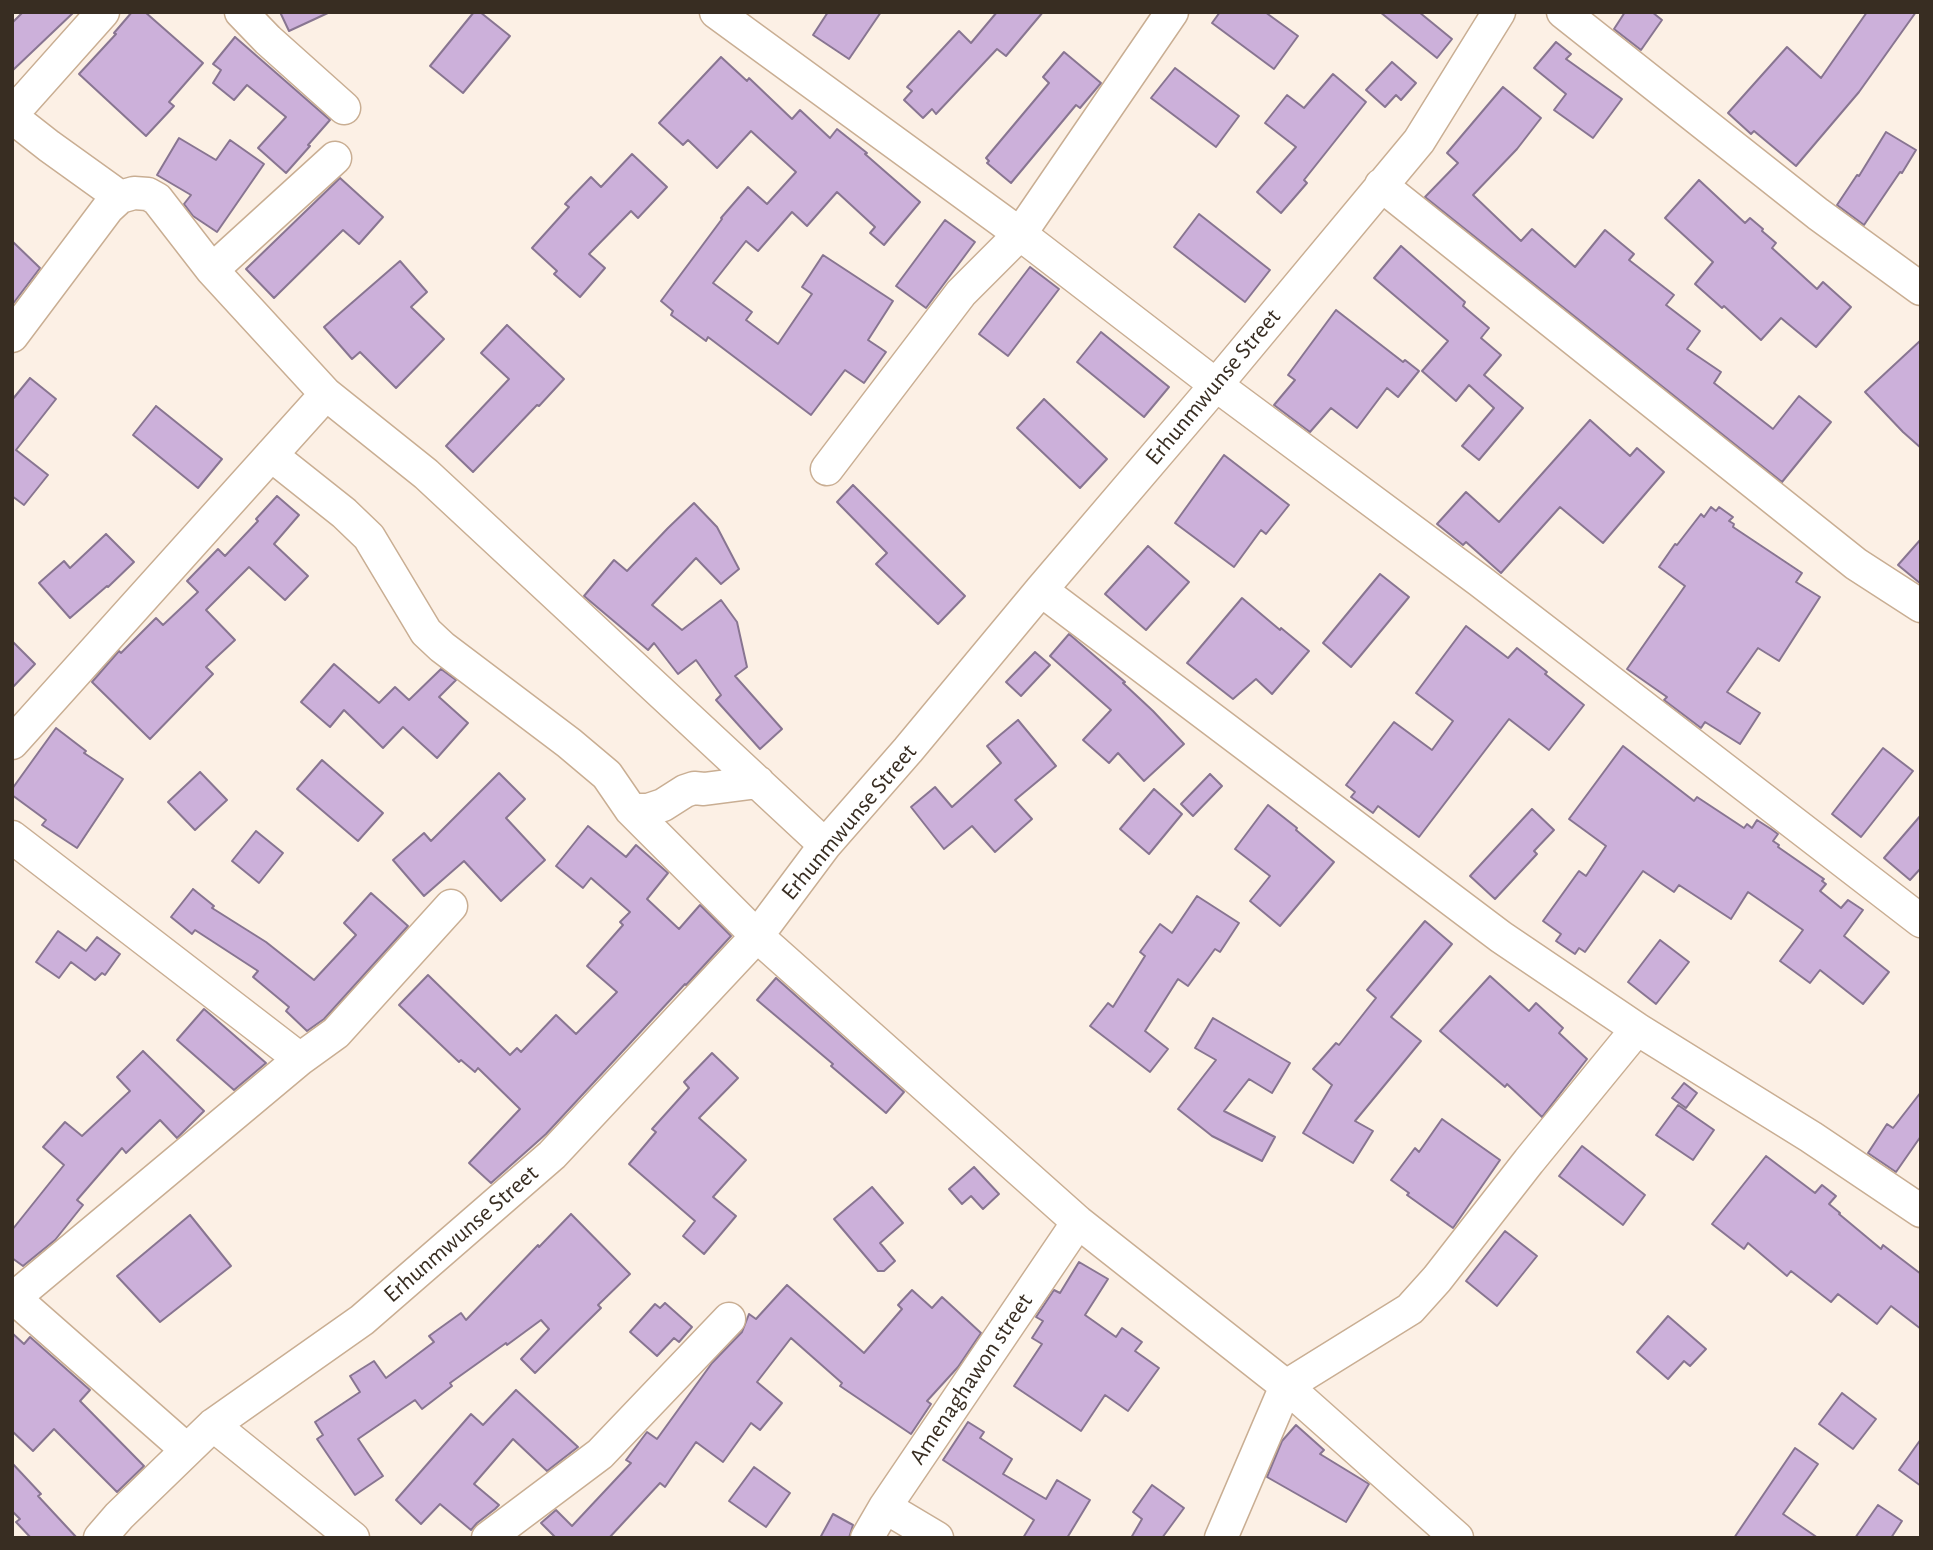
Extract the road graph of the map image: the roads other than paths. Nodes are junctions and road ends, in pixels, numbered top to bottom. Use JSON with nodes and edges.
{"nodes":[{"id":1,"x":103,"y":12,"type":"edge"},
{"id":2,"x":241,"y":12,"type":"edge"},
{"id":3,"x":716,"y":12,"type":"edge"},
{"id":4,"x":1499,"y":12,"type":"edge"},
{"id":5,"x":1563,"y":12,"type":"edge"},
{"id":6,"x":1158,"y":18,"type":"edge"},
{"id":7,"x":344,"y":108,"type":"dead end"},
{"id":8,"x":12,"y":115,"type":"edge"},
{"id":9,"x":335,"y":158,"type":"dead end"},
{"id":10,"x":1381,"y":185,"type":"junction"},
{"id":11,"x":120,"y":197,"type":"junction"},
{"id":12,"x":1020,"y":234,"type":"junction"},
{"id":13,"x":212,"y":270,"type":"junction"},
{"id":14,"x":1921,"y":289,"type":"edge"},
{"id":15,"x":12,"y":336,"type":"edge"},
{"id":16,"x":1216,"y":385,"type":"junction"},
{"id":17,"x":326,"y":394,"type":"junction"},
{"id":18,"x":271,"y":455,"type":"junction"},
{"id":19,"x":827,"y":469,"type":"dead end"},
{"id":20,"x":1041,"y":590,"type":"junction"},
{"id":21,"x":1921,"y":606,"type":"edge"},
{"id":22,"x":12,"y":743,"type":"edge"},
{"id":23,"x":758,"y":782,"type":"junction"},
{"id":24,"x":631,"y":810,"type":"junction"},
{"id":25,"x":825,"y":845,"type":"junction"},
{"id":26,"x":16,"y":847,"type":"edge"},
{"id":27,"x":451,"y":906,"type":"dead end"},
{"id":28,"x":1921,"y":921,"type":"edge"},
{"id":29,"x":757,"y":936,"type":"junction"},
{"id":30,"x":1637,"y":1029,"type":"junction"},
{"id":31,"x":300,"y":1059,"type":"junction"},
{"id":32,"x":1921,"y":1211,"type":"edge"},
{"id":33,"x":1078,"y":1222,"type":"junction"},
{"id":34,"x":13,"y":1297,"type":"edge"},
{"id":35,"x":729,"y":1319,"type":"dead end"},
{"id":36,"x":1286,"y":1386,"type":"junction"},
{"id":37,"x":213,"y":1425,"type":"junction"},
{"id":38,"x":187,"y":1450,"type":"junction"},
{"id":39,"x":885,"y":1507,"type":"junction"},
{"id":40,"x":100,"y":1538,"type":"edge"},
{"id":41,"x":353,"y":1538,"type":"edge"},
{"id":42,"x":488,"y":1538,"type":"edge"},
{"id":43,"x":867,"y":1538,"type":"edge"},
{"id":44,"x":937,"y":1538,"type":"edge"},
{"id":45,"x":1221,"y":1538,"type":"edge"},
{"id":46,"x":1457,"y":1538,"type":"edge"}],
"edges":[{"from":1,"to":8,"type":"street"},
{"from":2,"to":7,"type":"street"},
{"from":3,"to":12,"type":"street"},
{"from":4,"to":10,"type":"street","name":"Erhunmwunse Street"},
{"from":5,"to":14,"type":"street"},
{"from":6,"to":12,"type":"street"},
{"from":8,"to":11,"type":"street"},
{"from":9,"to":13,"type":"street"},
{"from":10,"to":16,"type":"street","name":"Erhunmwunse Street"},
{"from":10,"to":21,"type":"street"},
{"from":11,"to":13,"type":"street"},
{"from":11,"to":15,"type":"street"},
{"from":12,"to":16,"type":"street"},
{"from":12,"to":19,"type":"street"},
{"from":13,"to":17,"type":"street"},
{"from":16,"to":20,"type":"street","name":"Erhunmwunse Street"},
{"from":16,"to":28,"type":"street"},
{"from":17,"to":18,"type":"street"},
{"from":17,"to":23,"type":"street"},
{"from":18,"to":22,"type":"street"},
{"from":18,"to":24,"type":"street"},
{"from":20,"to":25,"type":"street","name":"Erhunmwunse Street"},
{"from":20,"to":30,"type":"street"},
{"from":23,"to":24,"type":"street"},
{"from":23,"to":25,"type":"street"},
{"from":24,"to":29,"type":"street"},
{"from":25,"to":29,"type":"street","name":"Erhunmwunse Street"},
{"from":26,"to":31,"type":"street"},
{"from":27,"to":31,"type":"street"},
{"from":29,"to":33,"type":"street"},
{"from":29,"to":37,"type":"street","name":"Erhunmwunse Street"},
{"from":30,"to":32,"type":"street"},
{"from":30,"to":36,"type":"street"},
{"from":31,"to":34,"type":"street"},
{"from":33,"to":36,"type":"street"},
{"from":33,"to":39,"type":"street","name":"Amenaghawon street"},
{"from":34,"to":38,"type":"street"},
{"from":35,"to":42,"type":"street"},
{"from":36,"to":45,"type":"street"},
{"from":36,"to":46,"type":"street"},
{"from":37,"to":38,"type":"street","name":"Erhunmwunse Street"},
{"from":37,"to":41,"type":"street"},
{"from":38,"to":40,"type":"street","name":"Erhunmwunse Street"},
{"from":39,"to":43,"type":"street","name":"Amenaghawon street"},
{"from":39,"to":44,"type":"street"}]}
